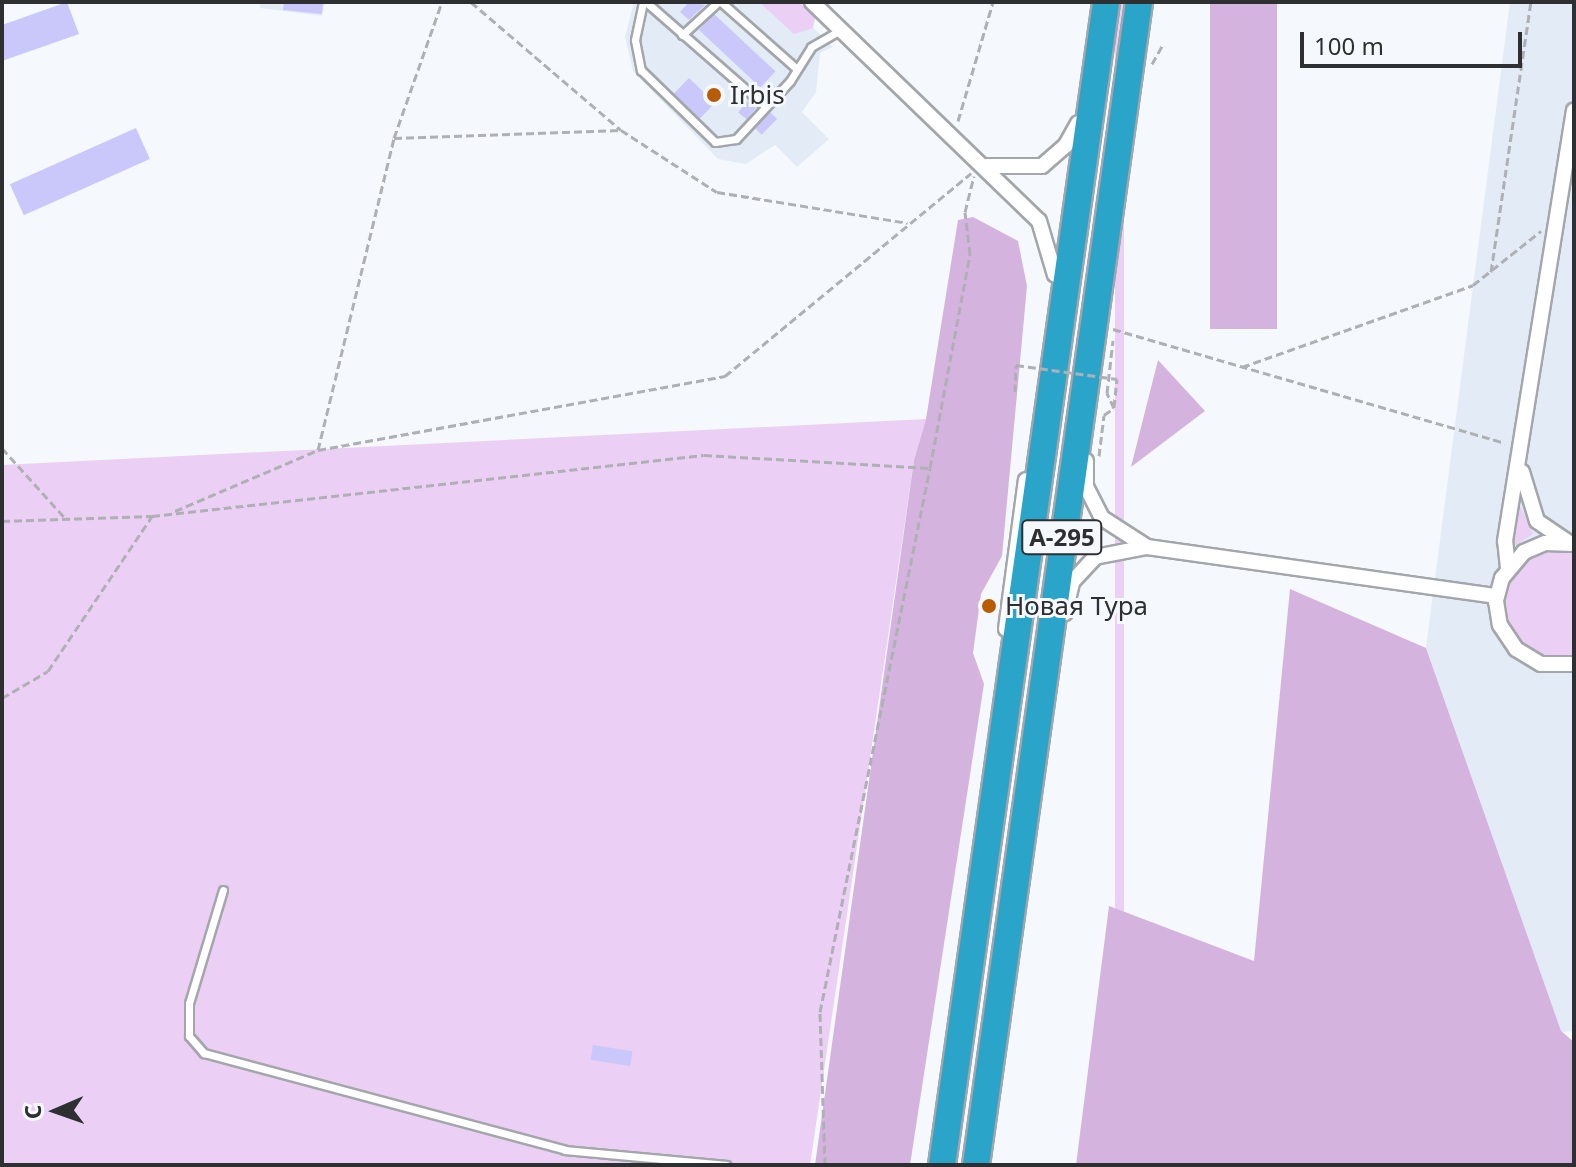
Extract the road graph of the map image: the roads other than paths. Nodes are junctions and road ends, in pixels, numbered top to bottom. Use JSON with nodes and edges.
{"nodes":[{"id":1,"x":644,"y":2,"type":"edge"},
{"id":2,"x":719,"y":2,"type":"edge"},
{"id":3,"x":812,"y":2,"type":"edge"},
{"id":4,"x":1139,"y":2,"type":"edge"},
{"id":5,"x":1105,"y":8,"type":"edge"},
{"id":6,"x":841,"y":30,"type":"junction"},
{"id":7,"x":682,"y":35,"type":"junction"},
{"id":8,"x":797,"y":69,"type":"junction"},
{"id":9,"x":766,"y":107,"type":"junction"},
{"id":10,"x":1574,"y":111,"type":"edge"},
{"id":11,"x":1078,"y":123,"type":"junction"},
{"id":12,"x":1570,"y":162,"type":"edge"},
{"id":13,"x":985,"y":164,"type":"junction"},
{"id":14,"x":1564,"y":209,"type":"edge"},
{"id":15,"x":1055,"y":275,"type":"junction"},
{"id":16,"x":1102,"y":328,"type":"junction"},
{"id":17,"x":1521,"y":468,"type":"junction"},
{"id":18,"x":1571,"y":543,"type":"edge"},
{"id":19,"x":1147,"y":547,"type":"junction"},
{"id":20,"x":1508,"y":568,"type":"junction"},
{"id":21,"x":1497,"y":596,"type":"junction"},
{"id":22,"x":1574,"y":664,"type":"edge"},
{"id":23,"x":1005,"y":710,"type":"junction"},
{"id":24,"x":1035,"y":728,"type":"junction"},
{"id":25,"x":223,"y":890,"type":"dead end"},
{"id":26,"x":726,"y":1165,"type":"edge"},
{"id":27,"x":942,"y":1165,"type":"edge"},
{"id":28,"x":976,"y":1165,"type":"edge"}],
"edges":[{"from":1,"to":7,"type":"lane"},
{"from":1,"to":9,"type":"lane"},
{"from":2,"to":7,"type":"lane"},
{"from":2,"to":8,"type":"lane"},
{"from":3,"to":6,"type":"street"},
{"from":4,"to":16,"type":"highway","number":"А-295"},
{"from":5,"to":11,"type":"street","number":"А-295"},
{"from":5,"to":23,"type":"highway","number":"А-295"},
{"from":6,"to":8,"type":"lane"},
{"from":6,"to":13,"type":"street"},
{"from":7,"to":9,"type":"lane"},
{"from":8,"to":9,"type":"lane"},
{"from":10,"to":12,"type":"street"},
{"from":11,"to":13,"type":"street"},
{"from":11,"to":15,"type":"street","number":"А-295"},
{"from":12,"to":14,"type":"street"},
{"from":13,"to":15,"type":"street"},
{"from":14,"to":17,"type":"street"},
{"from":15,"to":23,"type":"street","number":"А-295"},
{"from":16,"to":19,"type":"street"},
{"from":16,"to":24,"type":"highway","number":"А-295"},
{"from":17,"to":18,"type":"street"},
{"from":17,"to":20,"type":"street"},
{"from":18,"to":20,"type":"street"},
{"from":19,"to":21,"type":"street"},
{"from":19,"to":24,"type":"street"},
{"from":20,"to":21,"type":"street"},
{"from":21,"to":22,"type":"street"},
{"from":23,"to":27,"type":"highway","number":"А-295"},
{"from":24,"to":28,"type":"highway","number":"А-295"},
{"from":25,"to":26,"type":"lane"}]}
